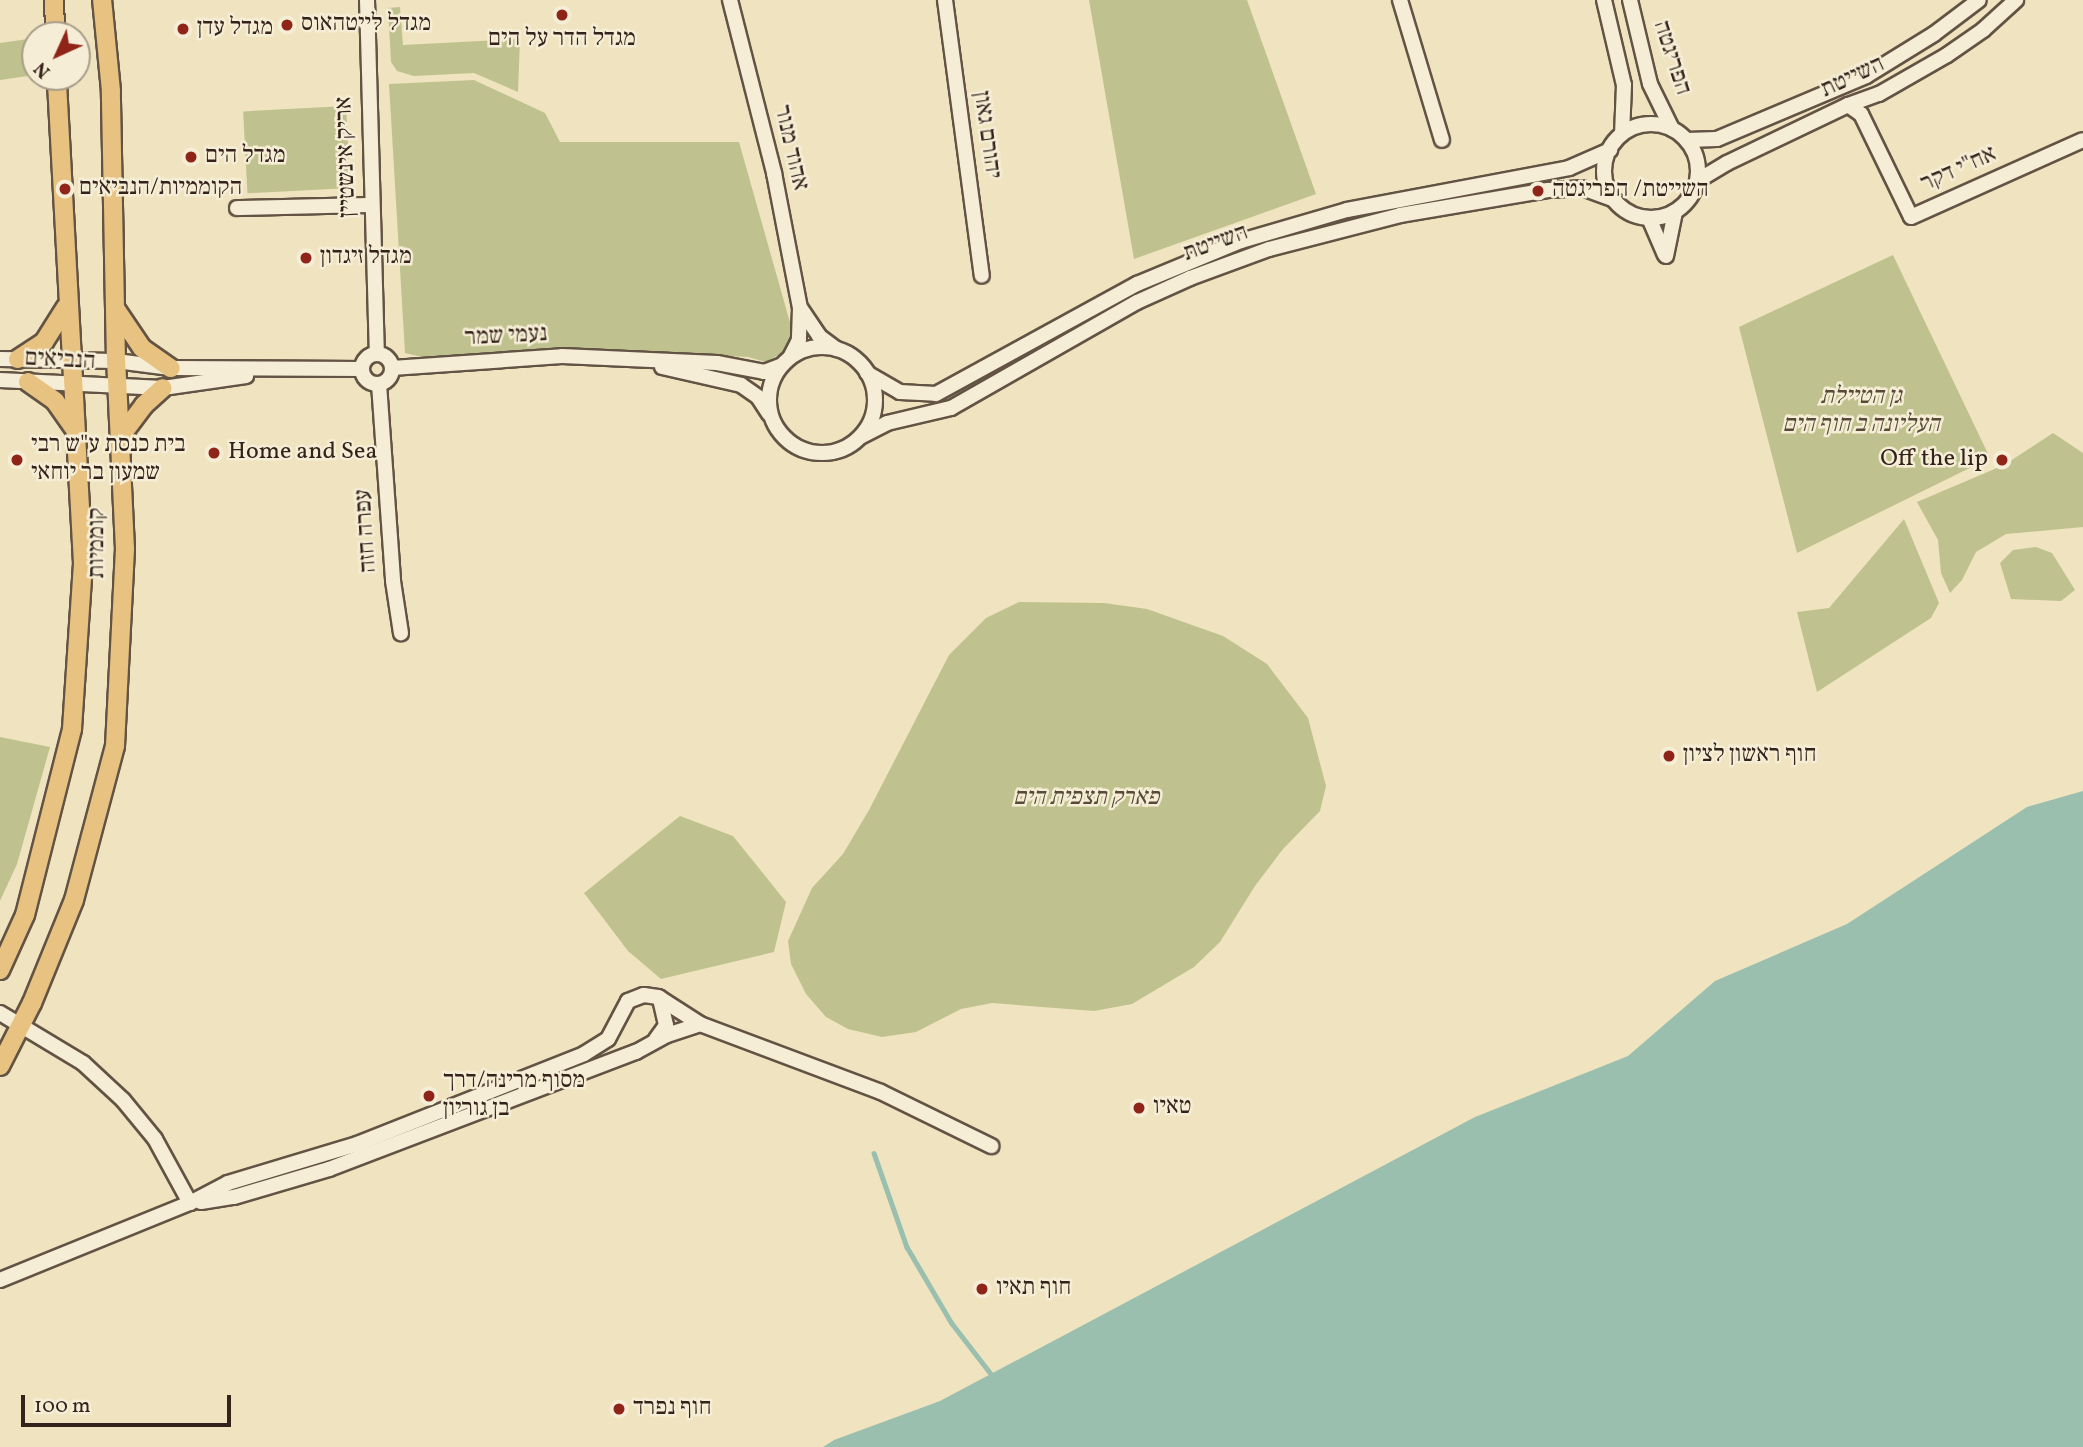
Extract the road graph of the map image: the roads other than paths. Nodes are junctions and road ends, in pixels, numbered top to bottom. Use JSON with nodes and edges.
{"nodes":[{"id":1,"x":54,"y":0,"type":"edge"},
{"id":2,"x":102,"y":0,"type":"edge"},
{"id":3,"x":367,"y":0,"type":"edge"},
{"id":4,"x":730,"y":0,"type":"edge"},
{"id":5,"x":945,"y":0,"type":"edge"},
{"id":6,"x":1400,"y":0,"type":"edge"},
{"id":7,"x":1604,"y":0,"type":"edge"},
{"id":8,"x":1630,"y":0,"type":"edge"},
{"id":9,"x":1979,"y":0,"type":"edge"},
{"id":10,"x":2016,"y":0,"type":"edge"},
{"id":11,"x":55,"y":21,"type":"edge"},
{"id":12,"x":58,"y":91,"type":"edge"},
{"id":13,"x":1879,"y":94,"type":"junction"},
{"id":14,"x":1848,"y":105,"type":"junction"},
{"id":15,"x":1865,"y":122,"type":"junction"},
{"id":16,"x":1672,"y":129,"type":"junction"},
{"id":17,"x":1622,"y":134,"type":"junction"},
{"id":18,"x":1442,"y":140,"type":"dead end"},
{"id":19,"x":1687,"y":140,"type":"junction"},
{"id":20,"x":2083,"y":141,"type":"edge"},
{"id":21,"x":1610,"y":150,"type":"junction"},
{"id":22,"x":1697,"y":181,"type":"junction"},
{"id":23,"x":1615,"y":200,"type":"junction"},
{"id":24,"x":372,"y":205,"type":"junction"},
{"id":25,"x":237,"y":208,"type":"dead end"},
{"id":26,"x":1675,"y":212,"type":"junction"},
{"id":27,"x":1649,"y":218,"type":"junction"},
{"id":28,"x":982,"y":276,"type":"dead end"},
{"id":29,"x":68,"y":304,"type":"junction"},
{"id":30,"x":115,"y":307,"type":"junction"},
{"id":31,"x":800,"y":308,"type":"junction"},
{"id":32,"x":836,"y":349,"type":"junction"},
{"id":33,"x":377,"y":354,"type":"junction"},
{"id":34,"x":623,"y":358,"type":"junction"},
{"id":35,"x":9,"y":359,"type":"edge"},
{"id":36,"x":787,"y":360,"type":"junction"},
{"id":37,"x":71,"y":361,"type":"junction"},
{"id":38,"x":116,"y":361,"type":"junction"},
{"id":39,"x":172,"y":368,"type":"junction"},
{"id":40,"x":392,"y":368,"type":"junction"},
{"id":41,"x":362,"y":369,"type":"junction"},
{"id":42,"x":294,"y":370,"type":"junction"},
{"id":43,"x":867,"y":373,"type":"junction"},
{"id":44,"x":0,"y":380,"type":"edge"},
{"id":45,"x":28,"y":382,"type":"junction"},
{"id":46,"x":379,"y":384,"type":"junction"},
{"id":47,"x":73,"y":385,"type":"junction"},
{"id":48,"x":117,"y":387,"type":"junction"},
{"id":49,"x":163,"y":388,"type":"junction"},
{"id":50,"x":771,"y":418,"type":"junction"},
{"id":51,"x":75,"y":429,"type":"junction"},
{"id":52,"x":862,"y":436,"type":"junction"},
{"id":53,"x":120,"y":437,"type":"junction"},
{"id":54,"x":401,"y":633,"type":"dead end"},
{"id":55,"x":0,"y":970,"type":"edge"},
{"id":56,"x":660,"y":998,"type":"junction"},
{"id":57,"x":0,"y":1013,"type":"edge"},
{"id":58,"x":700,"y":1024,"type":"junction"},
{"id":59,"x":21,"y":1027,"type":"junction"},
{"id":60,"x":653,"y":1043,"type":"junction"},
{"id":61,"x":0,"y":1066,"type":"edge"},
{"id":62,"x":990,"y":1146,"type":"dead end"},
{"id":63,"x":190,"y":1203,"type":"junction"},
{"id":64,"x":0,"y":1280,"type":"edge"}],
"edges":[{"from":1,"to":11,"type":"main road"},
{"from":2,"to":30,"type":"main road","name":"קוממיות"},
{"from":3,"to":24,"type":"street","name":"אריק אינשטיין"},
{"from":4,"to":31,"type":"street","name":"אהוד מנור"},
{"from":5,"to":28,"type":"street","name":"יהורם גאון"},
{"from":6,"to":18,"type":"street"},
{"from":7,"to":17,"type":"street","name":"הפריגטה"},
{"from":8,"to":16,"type":"street","name":"הפריגטה"},
{"from":9,"to":19,"type":"street","name":"השייטת"},
{"from":10,"to":13,"type":"street","name":"השייטת"},
{"from":12,"to":29,"type":"main road","name":"קוממיות"},
{"from":13,"to":14,"type":"street","name":"השייטת"},
{"from":13,"to":15,"type":"street"},
{"from":14,"to":15,"type":"street"},
{"from":14,"to":22,"type":"street","name":"השייטת"},
{"from":15,"to":20,"type":"street","name":"אח\"י דקר"},
{"from":16,"to":17,"type":"street"},
{"from":16,"to":19,"type":"street"},
{"from":17,"to":21,"type":"street"},
{"from":19,"to":22,"type":"street"},
{"from":21,"to":23,"type":"street"},
{"from":21,"to":43,"type":"street","name":"השייטת"},
{"from":22,"to":26,"type":"street"},
{"from":23,"to":27,"type":"street"},
{"from":23,"to":52,"type":"street","name":"השייטת"},
{"from":24,"to":25,"type":"street"},
{"from":24,"to":33,"type":"street","name":"אריק אינשטיין"},
{"from":26,"to":27,"type":"street"},
{"from":26,"to":27,"type":"street"},
{"from":29,"to":35,"type":"main road"},
{"from":29,"to":37,"type":"main road","name":"קוממיות"},
{"from":30,"to":38,"type":"main road","name":"קוממיות"},
{"from":30,"to":39,"type":"main road"},
{"from":31,"to":32,"type":"street","name":"אהוד מנור"},
{"from":31,"to":36,"type":"street","name":"אהוד מנור"},
{"from":32,"to":36,"type":"street"},
{"from":32,"to":43,"type":"street"},
{"from":33,"to":40,"type":"street"},
{"from":33,"to":41,"type":"street"},
{"from":34,"to":36,"type":"street","name":"נעמי שמר"},
{"from":34,"to":40,"type":"street","name":"נעמי שמר"},
{"from":34,"to":50,"type":"street","name":"נעמי שמר"},
{"from":35,"to":37,"type":"street","name":"הנביאים"},
{"from":36,"to":50,"type":"street"},
{"from":37,"to":38,"type":"street"},
{"from":37,"to":47,"type":"main road","name":"קוממיות"},
{"from":38,"to":39,"type":"street"},
{"from":38,"to":48,"type":"main road","name":"קוממיות"},
{"from":39,"to":42,"type":"street"},
{"from":40,"to":46,"type":"street"},
{"from":41,"to":42,"type":"street"},
{"from":41,"to":46,"type":"street"},
{"from":42,"to":49,"type":"street"},
{"from":43,"to":52,"type":"street"},
{"from":44,"to":45,"type":"street","name":"הנביאים"},
{"from":45,"to":47,"type":"street","name":"הנביאים"},
{"from":45,"to":51,"type":"main road"},
{"from":46,"to":54,"type":"street","name":"עפרה חזה"},
{"from":47,"to":48,"type":"street","name":"הנביאים"},
{"from":47,"to":51,"type":"main road","name":"קוממיות"},
{"from":48,"to":49,"type":"street"},
{"from":48,"to":53,"type":"main road","name":"קוממיות"},
{"from":49,"to":53,"type":"main road"},
{"from":50,"to":52,"type":"street"},
{"from":51,"to":55,"type":"main road","name":"קוממיות"},
{"from":53,"to":59,"type":"main road","name":"קוממיות"},
{"from":56,"to":58,"type":"street"},
{"from":56,"to":60,"type":"street"},
{"from":56,"to":63,"type":"street"},
{"from":57,"to":59,"type":"street"},
{"from":58,"to":60,"type":"street"},
{"from":58,"to":62,"type":"street"},
{"from":59,"to":61,"type":"main road","name":"קוממיות"},
{"from":59,"to":63,"type":"street"},
{"from":60,"to":63,"type":"street"},
{"from":63,"to":64,"type":"street"}]}
